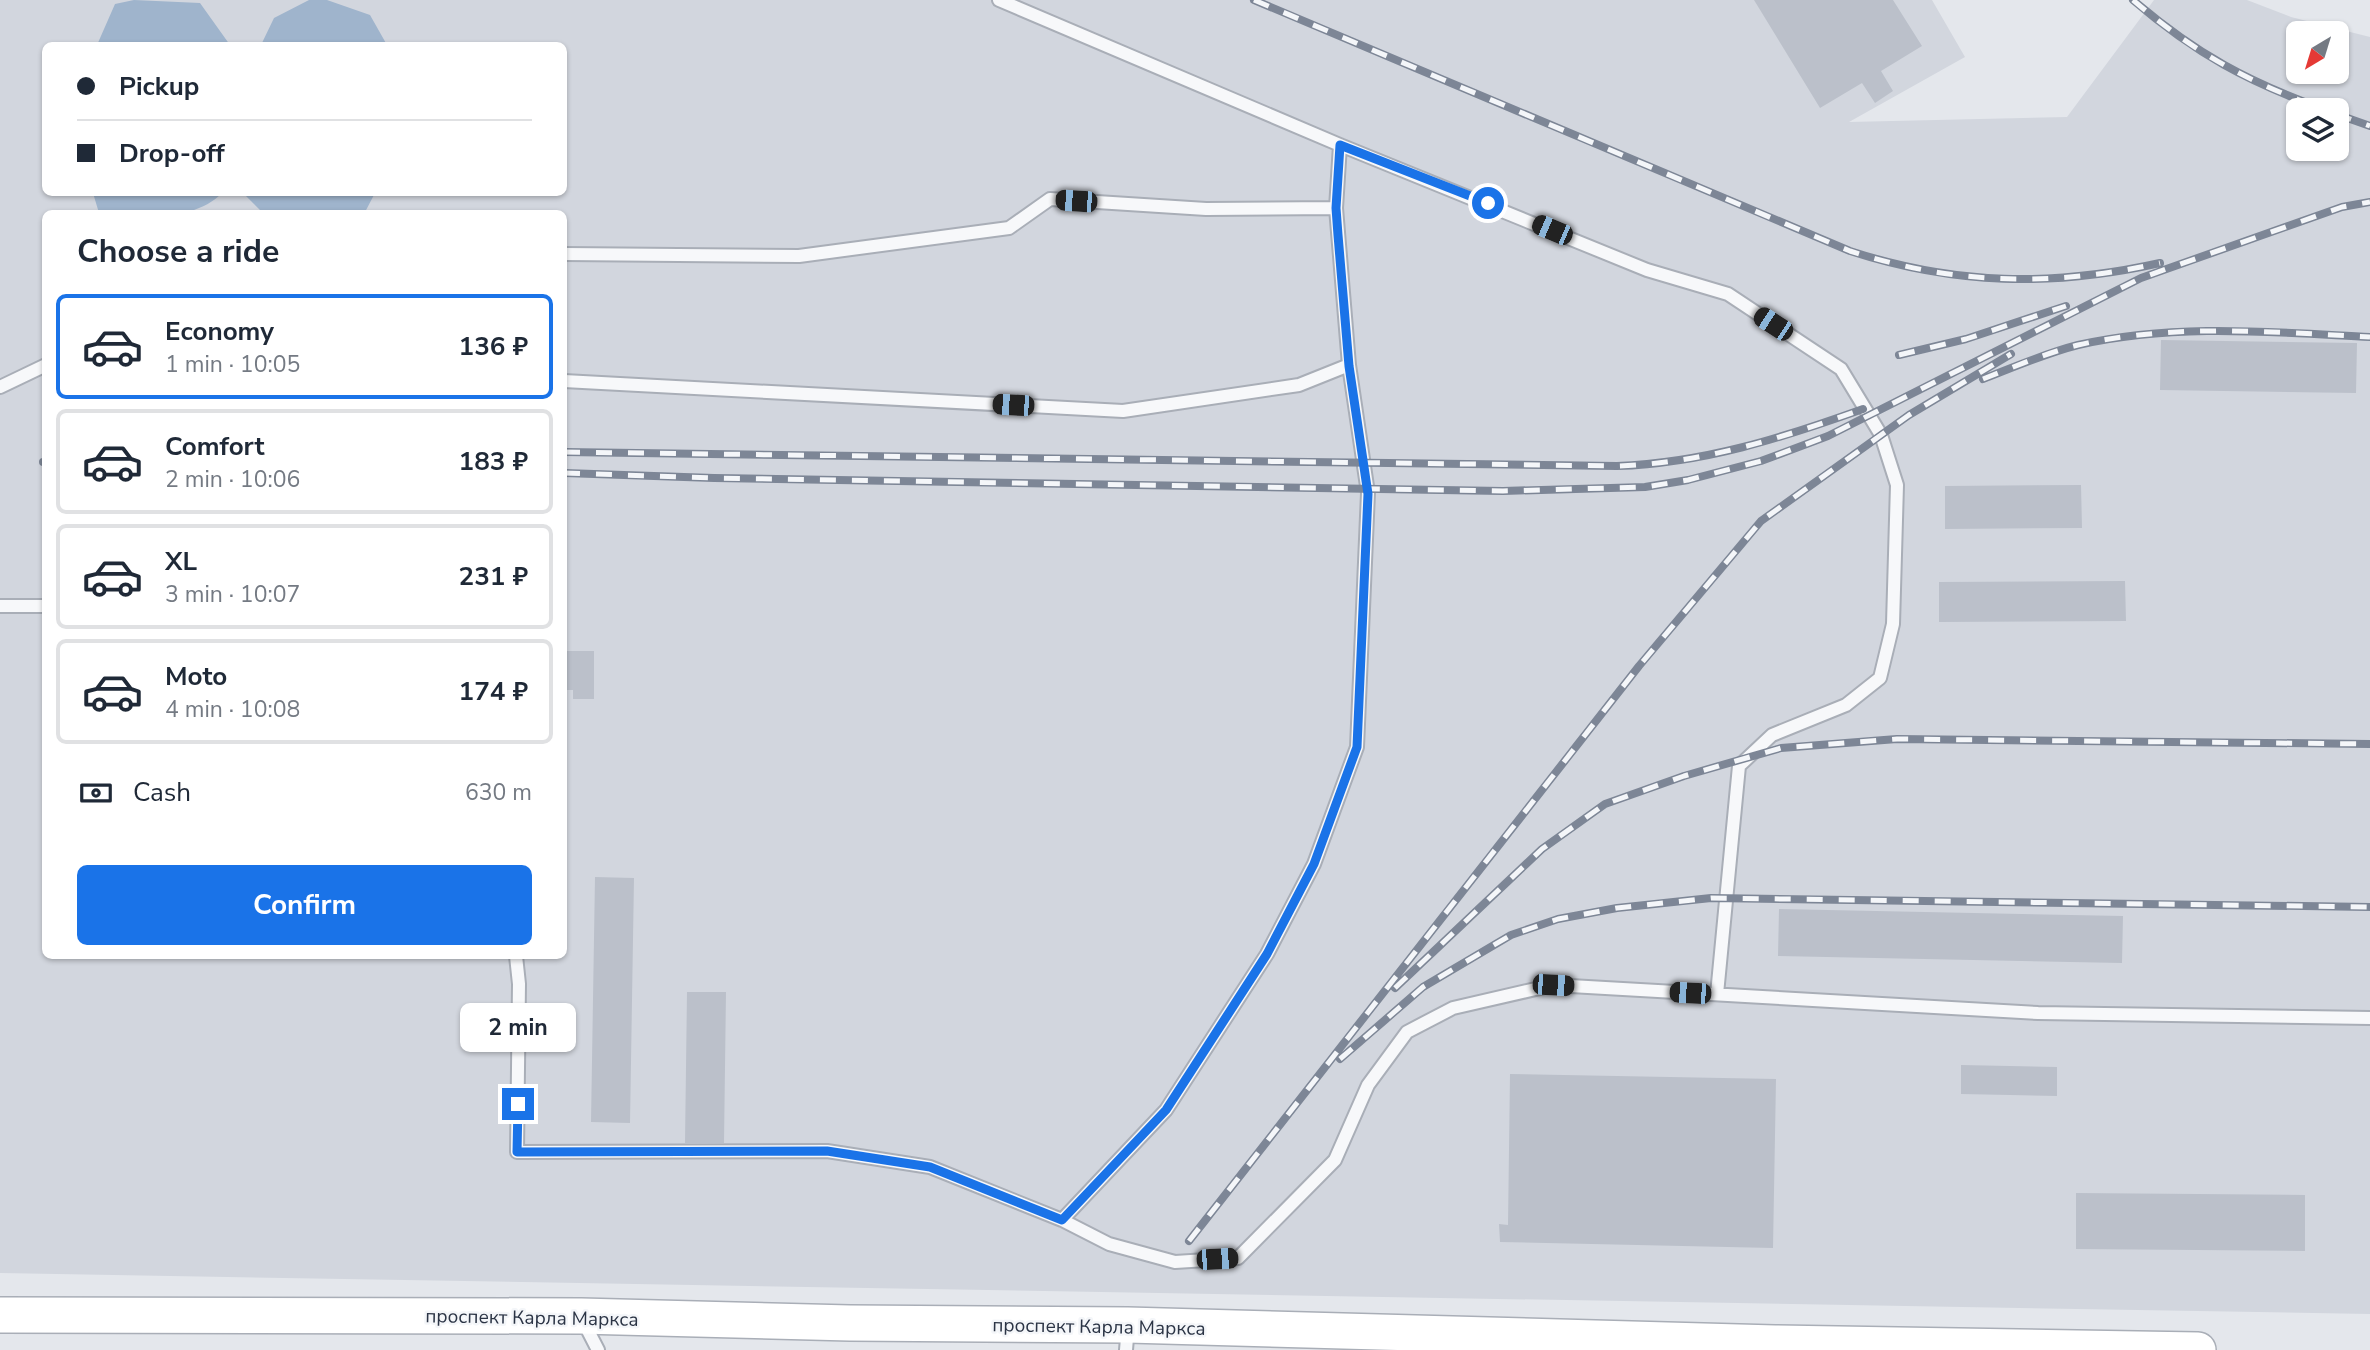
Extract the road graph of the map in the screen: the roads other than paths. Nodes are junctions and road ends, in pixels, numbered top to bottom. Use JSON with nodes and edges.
{"nodes":[{"id":1,"x":999,"y":0,"type":"edge"},
{"id":2,"x":1340,"y":145,"type":"junction"},
{"id":3,"x":1336,"y":208,"type":"junction"},
{"id":4,"x":567,"y":254,"type":"edge"},
{"id":5,"x":1349,"y":366,"type":"junction"},
{"id":6,"x":42,"y":367,"type":"edge"},
{"id":7,"x":567,"y":381,"type":"edge"},
{"id":8,"x":0,"y":387,"type":"edge"},
{"id":9,"x":0,"y":606,"type":"edge"},
{"id":10,"x":42,"y":606,"type":"edge"},
{"id":11,"x":516,"y":959,"type":"edge"},
{"id":12,"x":1717,"y":994,"type":"junction"},
{"id":13,"x":2370,"y":1018,"type":"edge"},
{"id":14,"x":1062,"y":1220,"type":"junction"},
{"id":15,"x":0,"y":1315,"type":"edge"},
{"id":16,"x":581,"y":1316,"type":"junction"},
{"id":17,"x":1127,"y":1337,"type":"edge"},
{"id":18,"x":598,"y":1350,"type":"edge"},
{"id":19,"x":2198,"y":1350,"type":"edge"}],
"edges":[{"from":1,"to":2,"type":"lane"},
{"from":2,"to":3,"type":"lane"},
{"from":2,"to":12,"type":"lane"},
{"from":3,"to":4,"type":"lane"},
{"from":3,"to":5,"type":"lane"},
{"from":5,"to":7,"type":"lane"},
{"from":5,"to":14,"type":"lane"},
{"from":6,"to":8,"type":"lane"},
{"from":9,"to":10,"type":"lane"},
{"from":11,"to":14,"type":"lane"},
{"from":12,"to":13,"type":"lane"},
{"from":12,"to":14,"type":"lane"},
{"from":15,"to":16,"type":"main road","name":"проспект Карла Маркса"},
{"from":16,"to":17,"type":"main road","name":"проспект Карла Маркса"},
{"from":16,"to":18,"type":"lane"},
{"from":17,"to":19,"type":"main road","name":"проспект Карла Маркса"}]}
